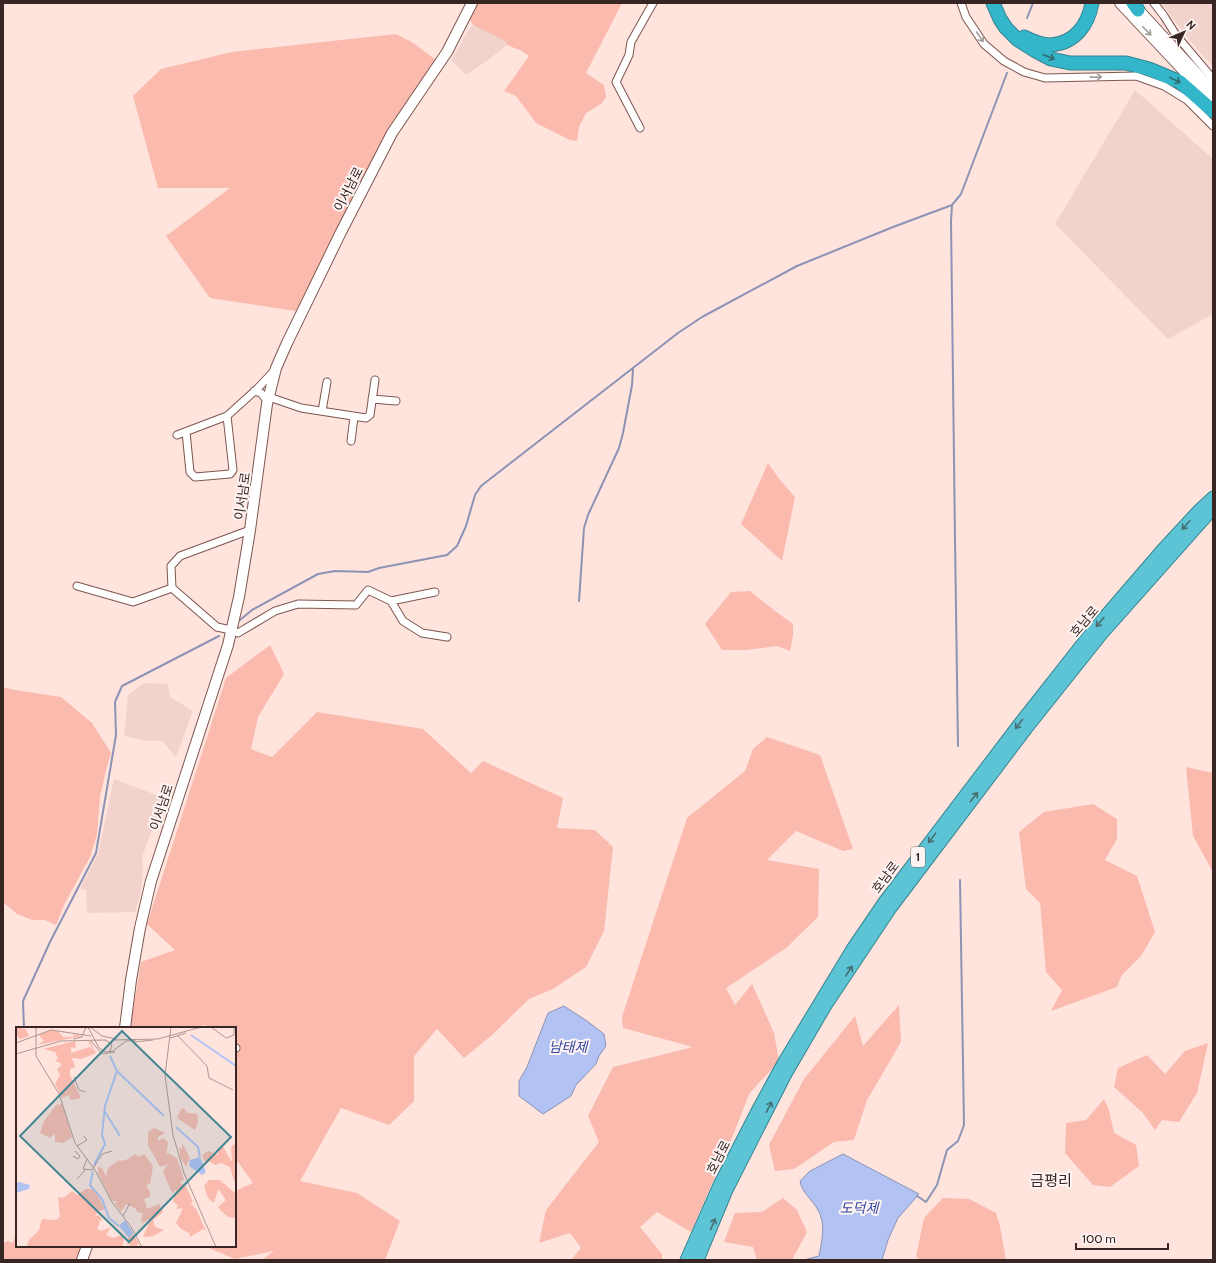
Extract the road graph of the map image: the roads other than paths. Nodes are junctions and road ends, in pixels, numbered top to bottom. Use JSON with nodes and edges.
{"nodes":[{"id":1,"x":472,"y":3,"type":"edge"},
{"id":2,"x":653,"y":3,"type":"edge"},
{"id":3,"x":961,"y":3,"type":"edge"},
{"id":4,"x":993,"y":3,"type":"edge"},
{"id":5,"x":1000,"y":3,"type":"edge"},
{"id":6,"x":1092,"y":3,"type":"edge"},
{"id":7,"x":1120,"y":3,"type":"edge"},
{"id":8,"x":1154,"y":3,"type":"edge"},
{"id":9,"x":1135,"y":5,"type":"edge"},
{"id":10,"x":1213,"y":79,"type":"edge"},
{"id":11,"x":1213,"y":90,"type":"edge"},
{"id":12,"x":1213,"y":102,"type":"edge"},
{"id":13,"x":1213,"y":111,"type":"edge"},
{"id":14,"x":1213,"y":126,"type":"edge"},
{"id":15,"x":640,"y":128,"type":"dead end"},
{"id":16,"x":276,"y":368,"type":"junction"},
{"id":17,"x":375,"y":380,"type":"dead end"},
{"id":18,"x":327,"y":382,"type":"dead end"},
{"id":19,"x":254,"y":391,"type":"junction"},
{"id":20,"x":372,"y":398,"type":"junction"},
{"id":21,"x":268,"y":400,"type":"junction"},
{"id":22,"x":396,"y":401,"type":"dead end"},
{"id":23,"x":322,"y":411,"type":"junction"},
{"id":24,"x":227,"y":416,"type":"junction"},
{"id":25,"x":354,"y":417,"type":"junction"},
{"id":26,"x":186,"y":432,"type":"junction"},
{"id":27,"x":177,"y":435,"type":"dead end"},
{"id":28,"x":351,"y":441,"type":"dead end"},
{"id":29,"x":1213,"y":497,"type":"edge"},
{"id":30,"x":1213,"y":509,"type":"edge"},
{"id":31,"x":250,"y":530,"type":"junction"},
{"id":32,"x":77,"y":586,"type":"dead end"},
{"id":33,"x":172,"y":588,"type":"junction"},
{"id":34,"x":435,"y":592,"type":"dead end"},
{"id":35,"x":392,"y":601,"type":"junction"},
{"id":36,"x":231,"y":630,"type":"junction"},
{"id":37,"x":447,"y":637,"type":"dead end"},
{"id":38,"x":125,"y":1027,"type":"edge"},
{"id":39,"x":87,"y":1247,"type":"edge"},
{"id":40,"x":82,"y":1260,"type":"edge"},
{"id":41,"x":686,"y":1260,"type":"edge"},
{"id":42,"x":698,"y":1260,"type":"edge"}],
"edges":[{"from":1,"to":16,"type":"main road","name":"이서남로"},
{"from":2,"to":15,"type":"street"},
{"from":3,"to":14,"type":"street","one_way":true},
{"from":4,"to":13,"type":"highway","one_way":true},
{"from":5,"to":6,"type":"highway"},
{"from":7,"to":12,"type":"main road","one_way":true},
{"from":8,"to":10,"type":"street"},
{"from":9,"to":11,"type":"main road"},
{"from":16,"to":19,"type":"street"},
{"from":16,"to":21,"type":"main road","name":"이서남로"},
{"from":17,"to":20,"type":"street"},
{"from":18,"to":23,"type":"street"},
{"from":19,"to":21,"type":"street"},
{"from":19,"to":24,"type":"street"},
{"from":20,"to":22,"type":"street"},
{"from":20,"to":25,"type":"street"},
{"from":21,"to":23,"type":"street"},
{"from":21,"to":31,"type":"main road","name":"이서남로"},
{"from":23,"to":25,"type":"street"},
{"from":24,"to":26,"type":"street"},
{"from":24,"to":26,"type":"street"},
{"from":25,"to":28,"type":"street"},
{"from":26,"to":27,"type":"street"},
{"from":29,"to":41,"type":"highway","name":"호남로","number":"1","one_way":true},
{"from":42,"to":30,"type":"highway","name":"호남로","number":"1","one_way":true},
{"from":31,"to":33,"type":"street"},
{"from":31,"to":36,"type":"main road","name":"이서남로"},
{"from":32,"to":33,"type":"street"},
{"from":33,"to":36,"type":"street"},
{"from":34,"to":35,"type":"street"},
{"from":35,"to":36,"type":"street"},
{"from":35,"to":37,"type":"street"},
{"from":36,"to":38,"type":"main road","name":"이서남로"},
{"from":39,"to":40,"type":"main road"}]}
